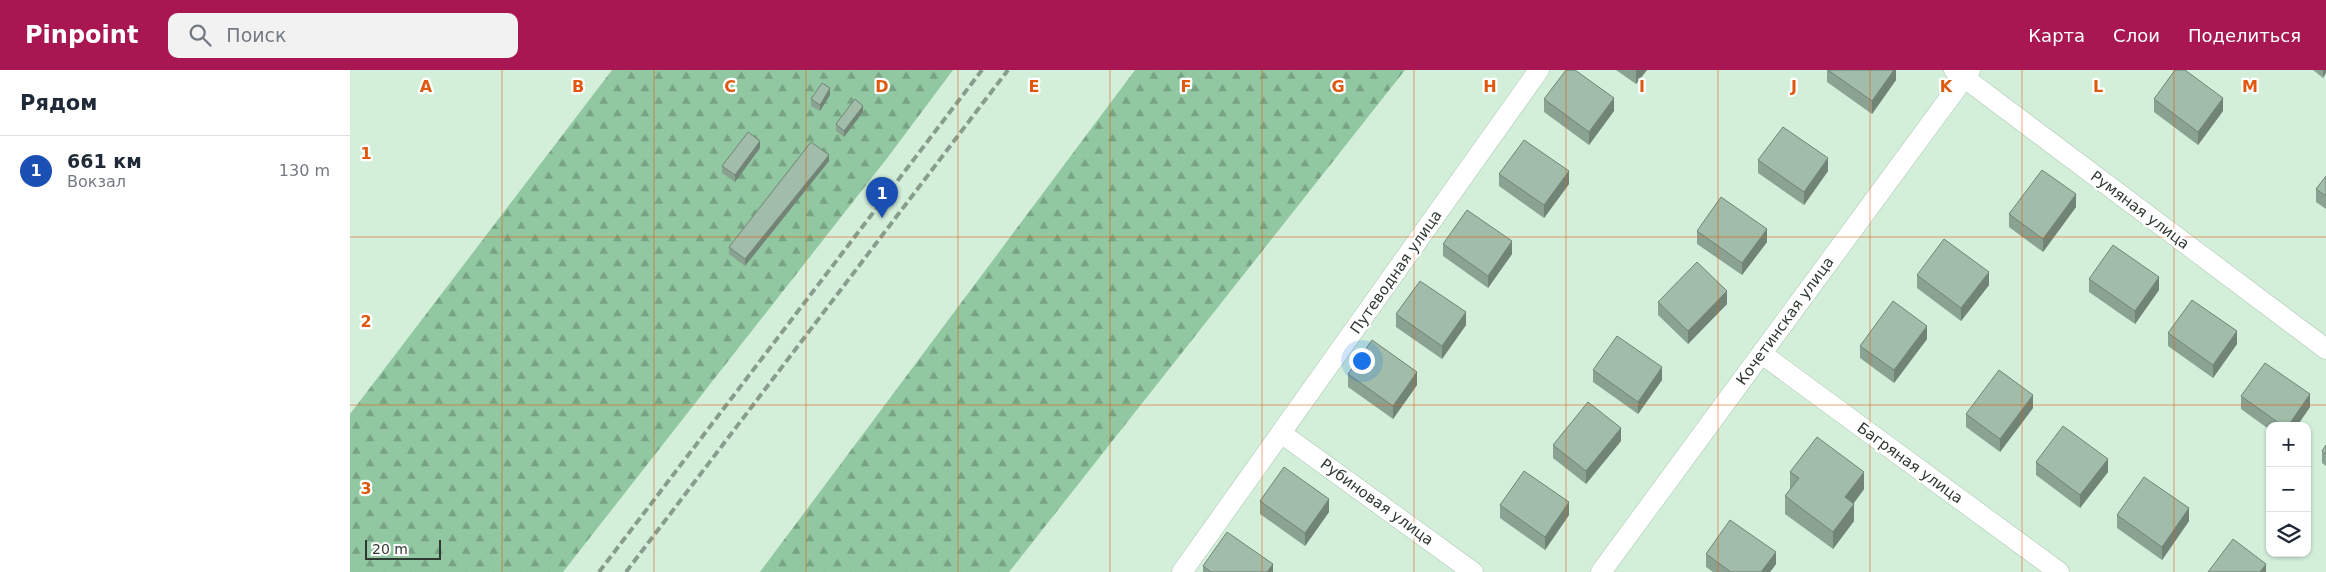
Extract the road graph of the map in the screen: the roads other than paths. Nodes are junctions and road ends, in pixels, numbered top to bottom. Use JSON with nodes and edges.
{"nodes":[{"id":1,"x":1539,"y":70,"type":"edge"},
{"id":2,"x":1962,"y":73,"type":"edge"},
{"id":3,"x":2326,"y":349,"type":"edge"},
{"id":4,"x":1762,"y":354,"type":"junction"},
{"id":5,"x":1281,"y":433,"type":"junction"},
{"id":6,"x":1182,"y":572,"type":"edge"},
{"id":7,"x":1473,"y":572,"type":"edge"},
{"id":8,"x":1601,"y":572,"type":"edge"},
{"id":9,"x":2059,"y":572,"type":"edge"}],
"edges":[{"from":1,"to":5,"type":"street","name":"Путеводная улица"},
{"from":2,"to":3,"type":"street","name":"Румяная улица"},
{"from":2,"to":4,"type":"street","name":"Кочетинская улица"},
{"from":4,"to":8,"type":"street","name":"Кочетинская улица"},
{"from":4,"to":9,"type":"street","name":"Багряная улица"},
{"from":5,"to":6,"type":"street","name":"Путеводная улица"},
{"from":5,"to":7,"type":"street","name":"Рубиновая улица"}]}
